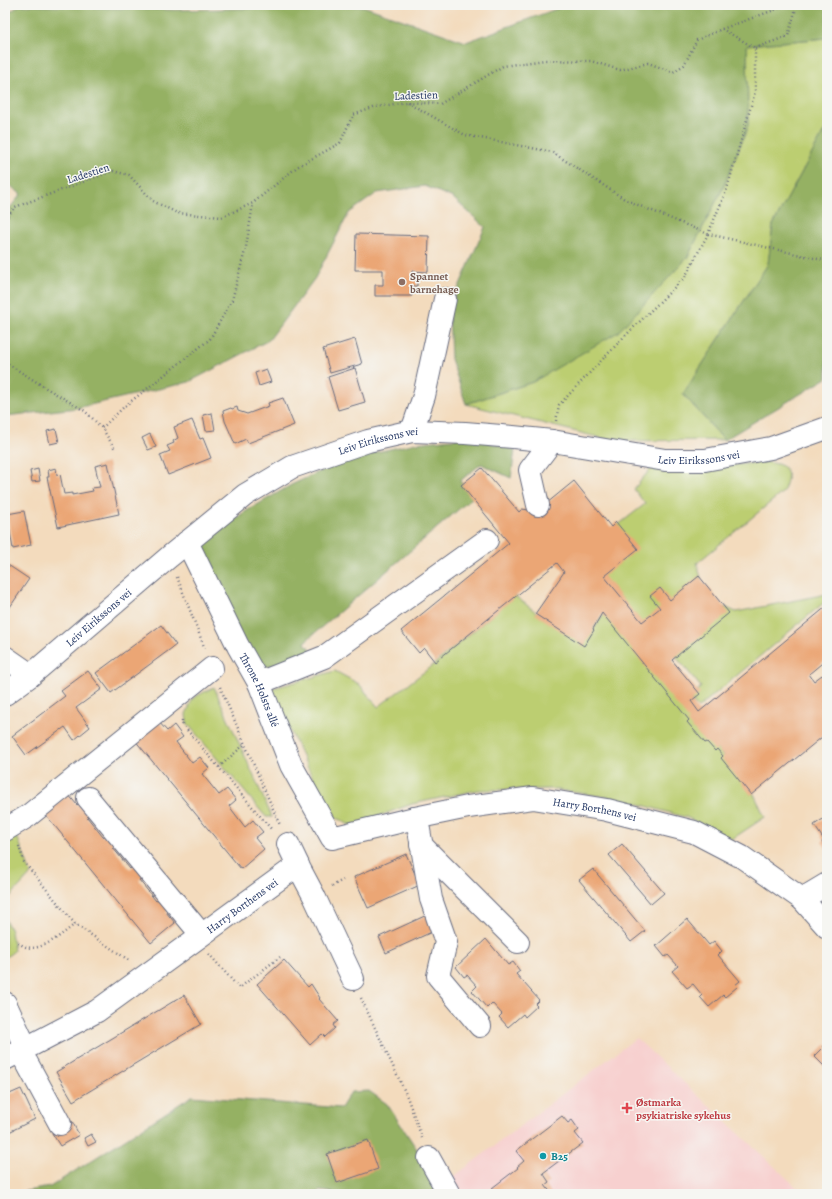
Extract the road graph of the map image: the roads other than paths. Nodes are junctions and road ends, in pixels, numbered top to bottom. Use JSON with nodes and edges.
{"nodes":[{"id":1,"x":445,"y":299,"type":"dead end"},
{"id":2,"x":827,"y":428,"type":"edge"},
{"id":3,"x":412,"y":431,"type":"junction"},
{"id":4,"x":552,"y":442,"type":"junction"},
{"id":5,"x":538,"y":506,"type":"dead end"},
{"id":6,"x":487,"y":540,"type":"dead end"},
{"id":7,"x":187,"y":542,"type":"junction"},
{"id":8,"x":5,"y":657,"type":"edge"},
{"id":9,"x":212,"y":668,"type":"road end"},
{"id":10,"x":31,"y":675,"type":"junction"},
{"id":11,"x":259,"y":683,"type":"junction"},
{"id":12,"x":5,"y":694,"type":"edge"},
{"id":13,"x":88,"y":798,"type":"dead end"},
{"id":14,"x":415,"y":818,"type":"junction"},
{"id":15,"x":9,"y":828,"type":"edge"},
{"id":16,"x":332,"y":838,"type":"joint"},
{"id":17,"x":421,"y":845,"type":"junction"},
{"id":18,"x":827,"y":884,"type":"edge"},
{"id":19,"x":802,"y":899,"type":"junction"},
{"id":20,"x":827,"y":927,"type":"edge"},
{"id":21,"x":196,"y":928,"type":"dead end"},
{"id":22,"x":518,"y":942,"type":"dead end"},
{"id":23,"x":353,"y":979,"type":"road end"},
{"id":24,"x":5,"y":1004,"type":"edge"},
{"id":25,"x":480,"y":1026,"type":"dead end"},
{"id":26,"x":17,"y":1053,"type":"edge"},
{"id":27,"x":60,"y":1124,"type":"dead end"},
{"id":28,"x":429,"y":1158,"type":"road end"},
{"id":29,"x":450,"y":1194,"type":"edge"}],
"edges":[{"from":1,"to":3,"type":"street"},
{"from":2,"to":4,"type":"street","name":"Leiv Eirikssons vei"},
{"from":3,"to":4,"type":"street","name":"Leiv Eirikssons vei"},
{"from":3,"to":7,"type":"street","name":"Leiv Eirikssons vei"},
{"from":4,"to":5,"type":"street"},
{"from":6,"to":11,"type":"street"},
{"from":7,"to":10,"type":"street","name":"Leiv Eirikssons vei"},
{"from":7,"to":11,"type":"street","name":"Throne Holsts allé"},
{"from":8,"to":10,"type":"street"},
{"from":9,"to":15,"type":"street"},
{"from":10,"to":12,"type":"street","name":"Leiv Eirikssons vei"},
{"from":11,"to":16,"type":"street","name":"Throne Holsts allé"},
{"from":13,"to":21,"type":"street"},
{"from":14,"to":16,"type":"street","name":"Harry Borthens vei"},
{"from":14,"to":17,"type":"street"},
{"from":14,"to":19,"type":"street","name":"Harry Borthens vei"},
{"from":17,"to":22,"type":"street"},
{"from":17,"to":25,"type":"street"},
{"from":18,"to":19,"type":"street"},
{"from":19,"to":20,"type":"street","name":"Harry Borthens vei"},
{"from":23,"to":26,"type":"street","name":"Harry Borthens vei"},
{"from":24,"to":26,"type":"street"},
{"from":26,"to":27,"type":"street"},
{"from":28,"to":29,"type":"street"}]}
